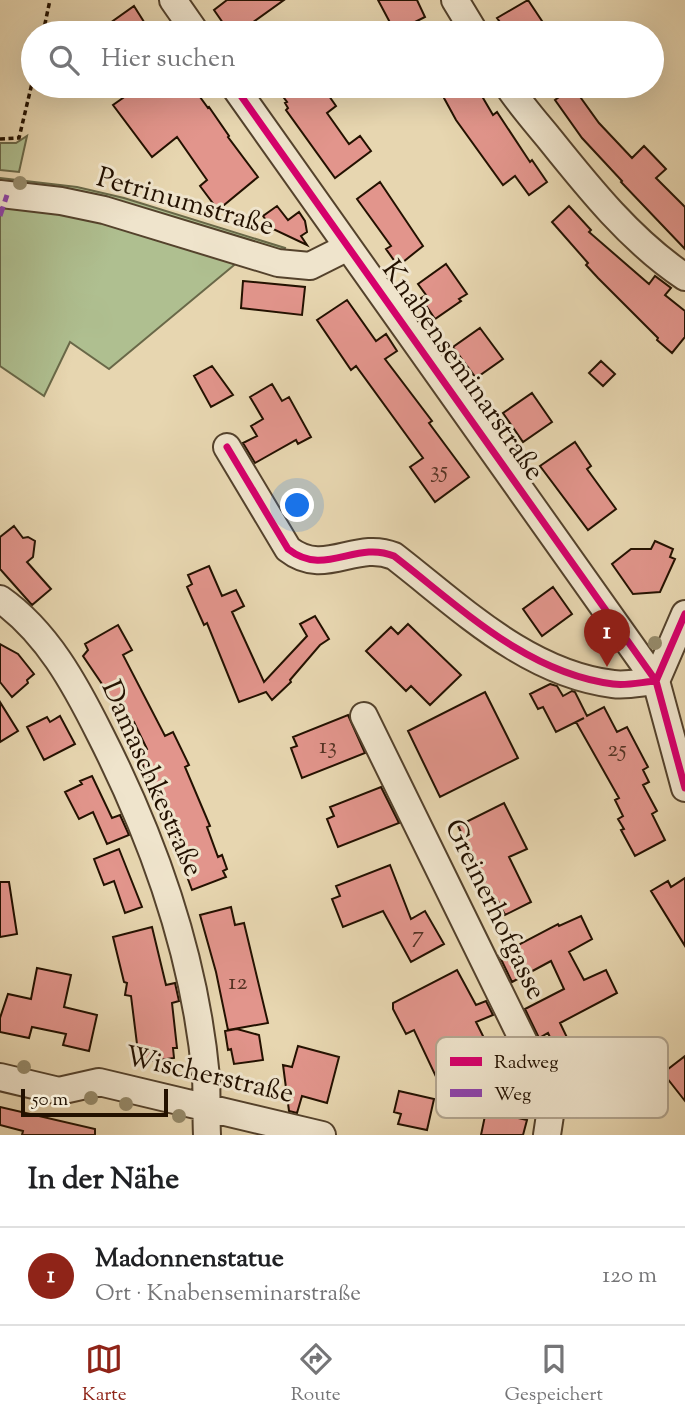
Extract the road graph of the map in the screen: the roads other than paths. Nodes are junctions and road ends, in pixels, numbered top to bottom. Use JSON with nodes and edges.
{"nodes":[{"id":1,"x":173,"y":0,"type":"edge"},
{"id":2,"x":455,"y":0,"type":"edge"},
{"id":3,"x":188,"y":21,"type":"edge"},
{"id":4,"x":468,"y":21,"type":"edge"},
{"id":5,"x":242,"y":98,"type":"edge"},
{"id":6,"x":518,"y":98,"type":"edge"},
{"id":7,"x":0,"y":194,"type":"edge"},
{"id":8,"x":348,"y":247,"type":"junction"},
{"id":9,"x":685,"y":277,"type":"edge"},
{"id":10,"x":227,"y":447,"type":"dead end"},
{"id":11,"x":0,"y":599,"type":"edge"},
{"id":12,"x":685,"y":614,"type":"edge"},
{"id":13,"x":656,"y":681,"type":"junction"},
{"id":14,"x":364,"y":716,"type":"dead end"},
{"id":15,"x":685,"y":788,"type":"edge"},
{"id":16,"x":521,"y":1037,"type":"edge"},
{"id":17,"x":0,"y":1077,"type":"edge"},
{"id":18,"x":206,"y":1108,"type":"junction"},
{"id":19,"x":207,"y":1135,"type":"edge"},
{"id":20,"x":322,"y":1135,"type":"edge"}],
"edges":[{"from":1,"to":3,"type":"street"},
{"from":2,"to":4,"type":"street"},
{"from":5,"to":8,"type":"street","name":"Knabenseminarstraße"},
{"from":6,"to":9,"type":"street"},
{"from":7,"to":8,"type":"street","name":"Petrinumstraße"},
{"from":8,"to":13,"type":"street","name":"Knabenseminarstraße"},
{"from":10,"to":13,"type":"street"},
{"from":11,"to":18,"type":"street","name":"Damaschkestraße"},
{"from":12,"to":13,"type":"street"},
{"from":13,"to":15,"type":"street","name":"Knabenseminarstraße"},
{"from":14,"to":16,"type":"street","name":"Greinerhofgasse"},
{"from":17,"to":18,"type":"street","name":"Wischerstraße"},
{"from":18,"to":19,"type":"street","name":"Damaschkestraße"},
{"from":18,"to":20,"type":"street","name":"Wischerstraße"}]}
